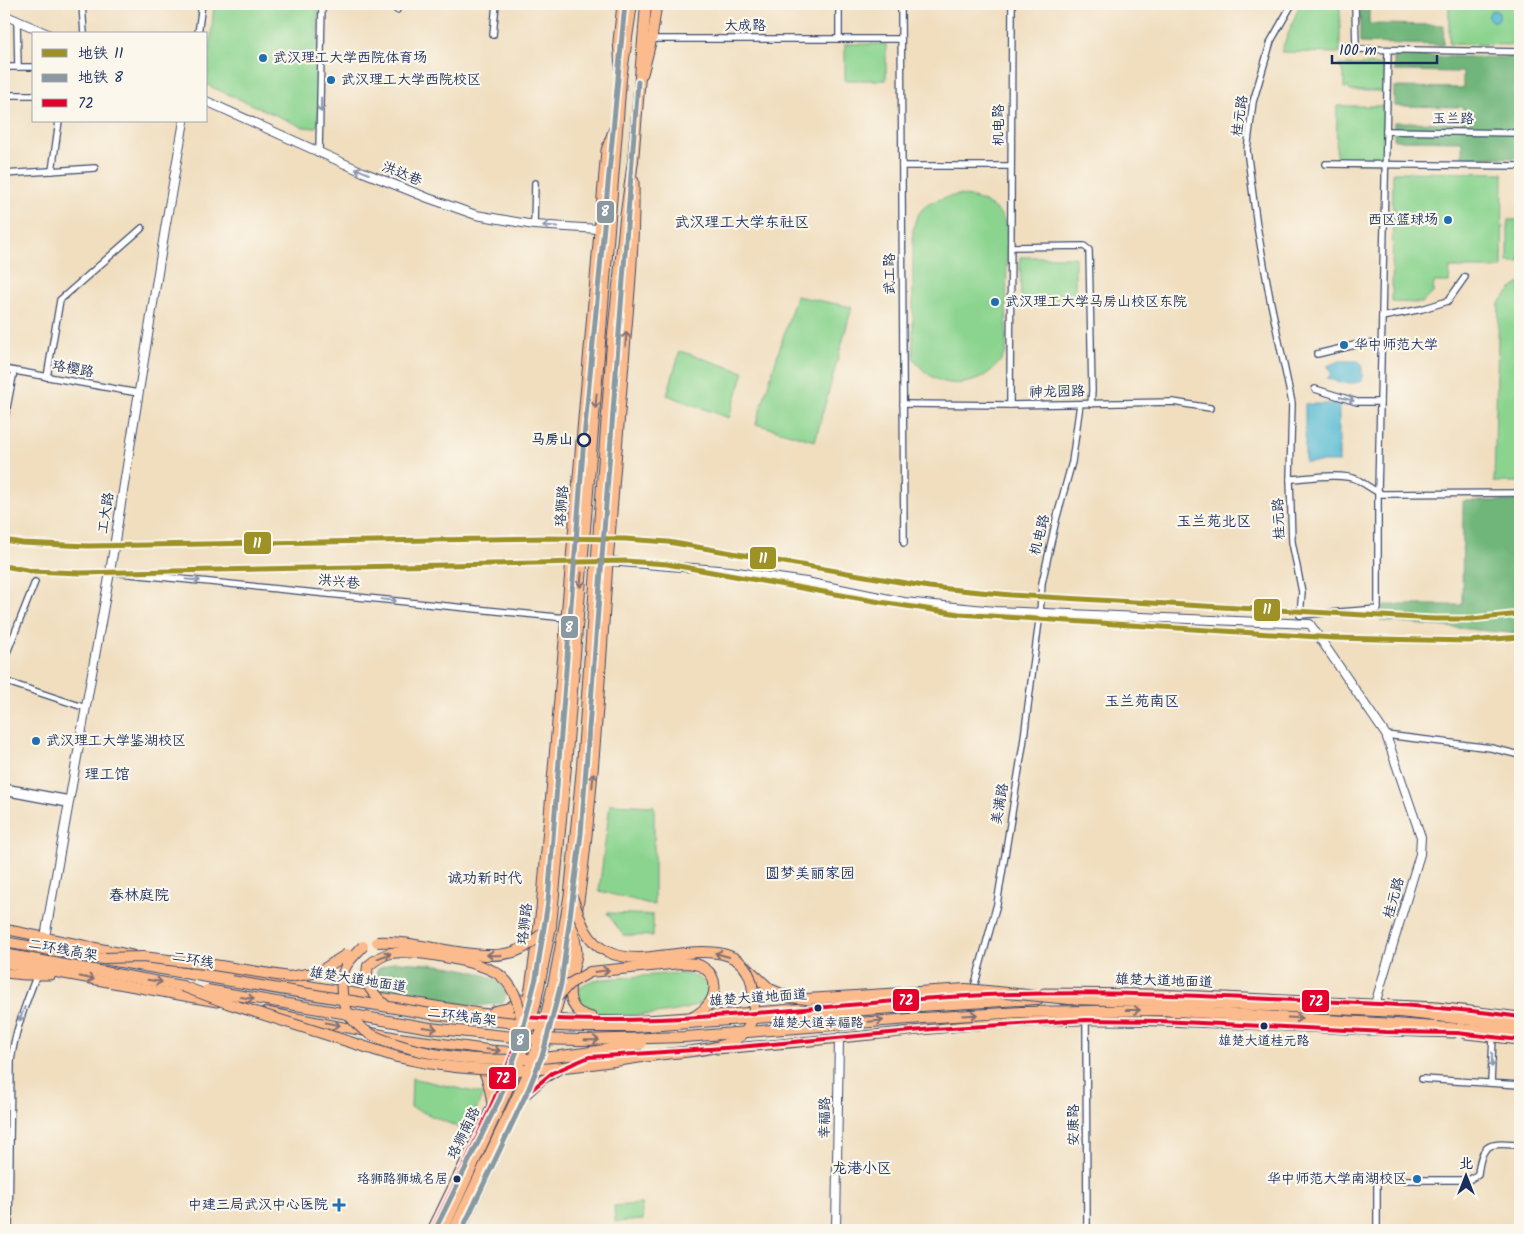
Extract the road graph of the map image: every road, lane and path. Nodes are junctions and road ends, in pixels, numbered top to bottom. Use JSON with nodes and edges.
{"nodes":[{"id":1,"x":82,"y":4,"type":"edge"},
{"id":2,"x":202,"y":4,"type":"edge"},
{"id":3,"x":322,"y":4,"type":"edge"},
{"id":4,"x":496,"y":4,"type":"edge"},
{"id":5,"x":622,"y":4,"type":"edge"},
{"id":6,"x":632,"y":4,"type":"edge"},
{"id":7,"x":646,"y":4,"type":"edge"},
{"id":8,"x":657,"y":4,"type":"edge"},
{"id":9,"x":839,"y":4,"type":"edge"},
{"id":10,"x":901,"y":4,"type":"edge"},
{"id":11,"x":1012,"y":4,"type":"edge"},
{"id":12,"x":1292,"y":4,"type":"edge"},
{"id":13,"x":1355,"y":4,"type":"edge"},
{"id":14,"x":4,"y":15,"type":"edge"},
{"id":15,"x":17,"y":21,"type":"junction"},
{"id":16,"x":43,"y":32,"type":"edge"},
{"id":17,"x":84,"y":32,"type":"edge"},
{"id":18,"x":198,"y":32,"type":"edge"},
{"id":19,"x":493,"y":35,"type":"dead end"},
{"id":20,"x":839,"y":38,"type":"junction"},
{"id":21,"x":652,"y":39,"type":"junction"},
{"id":22,"x":901,"y":39,"type":"junction"},
{"id":23,"x":1388,"y":50,"type":"junction"},
{"id":24,"x":1520,"y":52,"type":"edge"},
{"id":25,"x":4,"y":67,"type":"edge"},
{"id":26,"x":18,"y":67,"type":"junction"},
{"id":27,"x":32,"y":67,"type":"edge"},
{"id":28,"x":621,"y":79,"type":"junction"},
{"id":29,"x":639,"y":91,"type":"junction"},
{"id":30,"x":32,"y":95,"type":"edge"},
{"id":31,"x":4,"y":96,"type":"edge"},
{"id":32,"x":208,"y":102,"type":"edge"},
{"id":33,"x":618,"y":118,"type":"junction"},
{"id":34,"x":59,"y":122,"type":"edge"},
{"id":35,"x":184,"y":122,"type":"edge"},
{"id":36,"x":1386,"y":131,"type":"junction"},
{"id":37,"x":1520,"y":132,"type":"edge"},
{"id":38,"x":319,"y":152,"type":"junction"},
{"id":39,"x":633,"y":161,"type":"junction"},
{"id":40,"x":1326,"y":164,"type":"dead end"},
{"id":41,"x":1385,"y":165,"type":"junction"},
{"id":42,"x":902,"y":166,"type":"junction"},
{"id":43,"x":1011,"y":166,"type":"junction"},
{"id":44,"x":1520,"y":166,"type":"edge"},
{"id":45,"x":95,"y":168,"type":"dead end"},
{"id":46,"x":52,"y":171,"type":"junction"},
{"id":47,"x":4,"y":174,"type":"edge"},
{"id":48,"x":535,"y":183,"type":"dead end"},
{"id":49,"x":534,"y":224,"type":"junction"},
{"id":50,"x":142,"y":228,"type":"dead end"},
{"id":51,"x":599,"y":229,"type":"junction"},
{"id":52,"x":1011,"y":247,"type":"junction"},
{"id":53,"x":1465,"y":277,"type":"dead end"},
{"id":54,"x":1382,"y":317,"type":"junction"},
{"id":55,"x":1381,"y":344,"type":"junction"},
{"id":56,"x":1317,"y":354,"type":"dead end"},
{"id":57,"x":4,"y":369,"type":"edge"},
{"id":58,"x":14,"y":371,"type":"junction"},
{"id":59,"x":47,"y":377,"type":"junction"},
{"id":60,"x":1315,"y":388,"type":"dead end"},
{"id":61,"x":138,"y":393,"type":"junction"},
{"id":62,"x":1380,"y":402,"type":"junction"},
{"id":63,"x":903,"y":404,"type":"junction"},
{"id":64,"x":1080,"y":404,"type":"junction"},
{"id":65,"x":1091,"y":404,"type":"junction"},
{"id":66,"x":1010,"y":405,"type":"junction"},
{"id":67,"x":1210,"y":408,"type":"dead end"},
{"id":68,"x":4,"y":423,"type":"edge"},
{"id":69,"x":1290,"y":479,"type":"junction"},
{"id":70,"x":1378,"y":492,"type":"junction"},
{"id":71,"x":1520,"y":493,"type":"edge"},
{"id":72,"x":904,"y":543,"type":"dead end"},
{"id":73,"x":608,"y":561,"type":"junction"},
{"id":74,"x":110,"y":572,"type":"junction"},
{"id":75,"x":35,"y":582,"type":"dead end"},
{"id":76,"x":1040,"y":613,"type":"junction"},
{"id":77,"x":1300,"y":615,"type":"junction"},
{"id":78,"x":566,"y":618,"type":"junction"},
{"id":79,"x":1310,"y":624,"type":"junction"},
{"id":80,"x":4,"y":660,"type":"edge"},
{"id":81,"x":4,"y":681,"type":"edge"},
{"id":82,"x":86,"y":708,"type":"junction"},
{"id":83,"x":1386,"y":735,"type":"junction"},
{"id":84,"x":1520,"y":754,"type":"edge"},
{"id":85,"x":4,"y":787,"type":"edge"},
{"id":86,"x":4,"y":792,"type":"edge"},
{"id":87,"x":69,"y":802,"type":"junction"},
{"id":88,"x":570,"y":891,"type":"junction"},
{"id":89,"x":551,"y":926,"type":"junction"},
{"id":90,"x":4,"y":929,"type":"edge"},
{"id":91,"x":574,"y":933,"type":"junction"},
{"id":92,"x":45,"y":937,"type":"junction"},
{"id":93,"x":4,"y":942,"type":"edge"},
{"id":94,"x":363,"y":946,"type":"junction"},
{"id":95,"x":4,"y":954,"type":"edge"},
{"id":96,"x":104,"y":958,"type":"junction"},
{"id":97,"x":4,"y":963,"type":"edge"},
{"id":98,"x":745,"y":966,"type":"junction"},
{"id":99,"x":38,"y":972,"type":"junction"},
{"id":100,"x":4,"y":973,"type":"edge"},
{"id":101,"x":182,"y":986,"type":"junction"},
{"id":102,"x":530,"y":988,"type":"junction"},
{"id":103,"x":971,"y":996,"type":"junction"},
{"id":104,"x":1069,"y":998,"type":"junction"},
{"id":105,"x":1374,"y":1004,"type":"junction"},
{"id":106,"x":382,"y":1005,"type":"junction"},
{"id":107,"x":549,"y":1007,"type":"junction"},
{"id":108,"x":479,"y":1013,"type":"junction"},
{"id":109,"x":524,"y":1017,"type":"junction"},
{"id":110,"x":1520,"y":1017,"type":"edge"},
{"id":111,"x":554,"y":1020,"type":"junction"},
{"id":112,"x":619,"y":1020,"type":"junction"},
{"id":113,"x":1086,"y":1020,"type":"junction"},
{"id":114,"x":684,"y":1023,"type":"junction"},
{"id":115,"x":1520,"y":1025,"type":"edge"},
{"id":116,"x":1497,"y":1035,"type":"junction"},
{"id":117,"x":685,"y":1037,"type":"junction"},
{"id":118,"x":839,"y":1037,"type":"junction"},
{"id":119,"x":1520,"y":1038,"type":"edge"},
{"id":120,"x":452,"y":1045,"type":"junction"},
{"id":121,"x":519,"y":1051,"type":"junction"},
{"id":122,"x":541,"y":1054,"type":"junction"},
{"id":123,"x":589,"y":1057,"type":"junction"},
{"id":124,"x":1422,"y":1079,"type":"dead end"},
{"id":125,"x":1491,"y":1083,"type":"junction"},
{"id":126,"x":1520,"y":1085,"type":"edge"},
{"id":127,"x":524,"y":1096,"type":"junction"},
{"id":128,"x":492,"y":1106,"type":"junction"},
{"id":129,"x":1520,"y":1144,"type":"edge"},
{"id":130,"x":9,"y":1230,"type":"edge"},
{"id":131,"x":432,"y":1230,"type":"edge"},
{"id":132,"x":444,"y":1230,"type":"edge"},
{"id":133,"x":454,"y":1230,"type":"edge"},
{"id":134,"x":460,"y":1230,"type":"edge"},
{"id":135,"x":836,"y":1230,"type":"edge"},
{"id":136,"x":1087,"y":1230,"type":"edge"},
{"id":137,"x":1377,"y":1230,"type":"edge"}],
"edges":[{"from":1,"to":17,"type":"street"},
{"from":2,"to":18,"type":"street"},
{"from":3,"to":38,"type":"street","one_way":true},
{"from":4,"to":19,"type":"street"},
{"from":5,"to":28,"type":"main road"},
{"from":6,"to":28,"type":"highway"},
{"from":7,"to":29,"type":"highway"},
{"from":8,"to":21,"type":"main road"},
{"from":9,"to":20,"type":"street"},
{"from":10,"to":22,"type":"street","name":"武工路"},
{"from":11,"to":43,"type":"street","name":"机电路"},
{"from":12,"to":69,"type":"street","name":"桂元路"},
{"from":13,"to":23,"type":"street"},
{"from":14,"to":15,"type":"street"},
{"from":15,"to":16,"type":"street"},
{"from":15,"to":26,"type":"street"},
{"from":20,"to":21,"type":"street","name":"大成路"},
{"from":20,"to":22,"type":"street","name":"大成路"},
{"from":21,"to":29,"type":"main road"},
{"from":22,"to":42,"type":"street","name":"武工路"},
{"from":23,"to":24,"type":"street"},
{"from":23,"to":36,"type":"street"},
{"from":25,"to":26,"type":"street"},
{"from":26,"to":27,"type":"street"},
{"from":28,"to":33,"type":"highway"},
{"from":29,"to":39,"type":"highway"},
{"from":30,"to":31,"type":"street"},
{"from":32,"to":38,"type":"street","name":"洪达巷"},
{"from":33,"to":51,"type":"main road","name":"珞狮路"},
{"from":33,"to":89,"type":"highway","one_way":true},
{"from":34,"to":46,"type":"street"},
{"from":35,"to":61,"type":"street","name":"工大路"},
{"from":36,"to":37,"type":"street","name":"玉兰路"},
{"from":36,"to":41,"type":"street"},
{"from":49,"to":38,"type":"street","name":"洪达巷","one_way":true},
{"from":73,"to":39,"type":"main road","one_way":true},
{"from":39,"to":88,"type":"highway"},
{"from":40,"to":41,"type":"street"},
{"from":41,"to":44,"type":"street"},
{"from":41,"to":54,"type":"street"},
{"from":42,"to":43,"type":"street"},
{"from":42,"to":63,"type":"street","name":"武工路"},
{"from":43,"to":52,"type":"street","name":"机电路"},
{"from":45,"to":46,"type":"street"},
{"from":46,"to":47,"type":"street"},
{"from":48,"to":49,"type":"street"},
{"from":51,"to":49,"type":"street","name":"洪达巷","one_way":true},
{"from":50,"to":59,"type":"street"},
{"from":51,"to":78,"type":"main road","name":"珞狮路"},
{"from":52,"to":65,"type":"street"},
{"from":52,"to":66,"type":"street","name":"机电路"},
{"from":53,"to":54,"type":"street"},
{"from":54,"to":55,"type":"street"},
{"from":55,"to":56,"type":"street"},
{"from":55,"to":62,"type":"street"},
{"from":57,"to":58,"type":"street","name":"珞樱路"},
{"from":58,"to":59,"type":"street","name":"珞樱路"},
{"from":58,"to":68,"type":"street"},
{"from":59,"to":61,"type":"street","name":"珞樱路"},
{"from":60,"to":62,"type":"street","one_way":true},
{"from":61,"to":74,"type":"street","name":"工大路"},
{"from":62,"to":70,"type":"street"},
{"from":63,"to":66,"type":"street","name":"神龙园路"},
{"from":63,"to":72,"type":"street","name":"武工路"},
{"from":64,"to":65,"type":"street","name":"神龙园路"},
{"from":64,"to":66,"type":"street","name":"神龙园路"},
{"from":64,"to":76,"type":"street","name":"机电路"},
{"from":65,"to":67,"type":"street","name":"神龙园路"},
{"from":69,"to":70,"type":"street"},
{"from":69,"to":77,"type":"street","name":"桂元路"},
{"from":70,"to":71,"type":"street"},
{"from":70,"to":77,"type":"street"},
{"from":73,"to":76,"type":"street"},
{"from":91,"to":73,"type":"main road","one_way":true},
{"from":74,"to":78,"type":"street","name":"洪兴巷","one_way":true},
{"from":74,"to":82,"type":"street","name":"工大路"},
{"from":75,"to":80,"type":"street"},
{"from":76,"to":79,"type":"street"},
{"from":76,"to":103,"type":"street","name":"美满路"},
{"from":77,"to":79,"type":"street","name":"桂元路"},
{"from":78,"to":102,"type":"main road","name":"珞狮路"},
{"from":79,"to":83,"type":"street","name":"桂元路"},
{"from":81,"to":82,"type":"street"},
{"from":82,"to":87,"type":"street","name":"工大路"},
{"from":83,"to":84,"type":"street"},
{"from":83,"to":105,"type":"street","name":"桂元路"},
{"from":85,"to":87,"type":"street"},
{"from":86,"to":87,"type":"street"},
{"from":87,"to":92,"type":"street","name":"工大路"},
{"from":98,"to":88,"type":"highway","one_way":true,"bridge":true},
{"from":88,"to":107,"type":"highway","bridge":true},
{"from":89,"to":94,"type":"highway","one_way":true,"bridge":true},
{"from":89,"to":121,"type":"highway","bridge":true},
{"from":90,"to":92,"type":"main road","name":"雄楚大道地面道"},
{"from":91,"to":111,"type":"main road"},
{"from":91,"to":112,"type":"main road"},
{"from":92,"to":108,"type":"main road","name":"雄楚大道地面道"},
{"from":93,"to":96,"type":"highway","name":"二环线"},
{"from":94,"to":96,"type":"highway","bridge":true},
{"from":94,"to":117,"type":"highway","bridge":true},
{"from":95,"to":101,"type":"highway","name":"二环线高架","one_way":true},
{"from":96,"to":106,"type":"highway","name":"二环线","bridge":true},
{"from":97,"to":99,"type":"main road"},
{"from":98,"to":101,"type":"highway","bridge":true},
{"from":98,"to":104,"type":"highway","bridge":true},
{"from":99,"to":100,"type":"main road"},
{"from":99,"to":120,"type":"main road","one_way":true},
{"from":99,"to":130,"type":"street","one_way":true},
{"from":101,"to":117,"type":"highway","name":"二环线高架","one_way":true,"bridge":true},
{"from":102,"to":108,"type":"main road"},
{"from":102,"to":109,"type":"main road","name":"珞狮路"},
{"from":103,"to":105,"type":"main road","name":"雄楚大道地面道"},
{"from":103,"to":112,"type":"main road","name":"雄楚大道地面道"},
{"from":104,"to":114,"type":"highway","name":"二环线","bridge":true},
{"from":104,"to":115,"type":"highway"},
{"from":105,"to":110,"type":"main road","name":"雄楚大道地面道"},
{"from":106,"to":114,"type":"highway","name":"二环线","bridge":true},
{"from":106,"to":121,"type":"highway","one_way":true,"bridge":true},
{"from":107,"to":114,"type":"highway","one_way":true,"bridge":true},
{"from":107,"to":133,"type":"highway","bridge":true},
{"from":108,"to":109,"type":"main road","name":"雄楚大道地面道"},
{"from":109,"to":111,"type":"main road","name":"雄楚大道地面道"},
{"from":109,"to":121,"type":"main road","name":"珞狮南路"},
{"from":111,"to":112,"type":"main road","name":"雄楚大道地面道"},
{"from":111,"to":122,"type":"main road"},
{"from":113,"to":116,"type":"main road"},
{"from":113,"to":118,"type":"main road"},
{"from":113,"to":136,"type":"street","name":"安康路"},
{"from":117,"to":116,"type":"highway","name":"二环线高架","one_way":true,"bridge":true},
{"from":116,"to":119,"type":"highway","name":"二环线高架"},
{"from":116,"to":125,"type":"street","one_way":true},
{"from":118,"to":123,"type":"main road"},
{"from":118,"to":135,"type":"street","name":"幸福路"},
{"from":120,"to":121,"type":"main road","one_way":true},
{"from":120,"to":128,"type":"main road"},
{"from":121,"to":122,"type":"main road"},
{"from":121,"to":128,"type":"main road","name":"珞狮南路"},
{"from":121,"to":132,"type":"highway","bridge":true},
{"from":122,"to":123,"type":"main road"},
{"from":122,"to":127,"type":"main road"},
{"from":123,"to":127,"type":"main road"},
{"from":124,"to":125,"type":"street"},
{"from":125,"to":126,"type":"street"},
{"from":127,"to":134,"type":"main road"},
{"from":128,"to":131,"type":"main road","name":"珞狮南路"},
{"from":129,"to":137,"type":"street"}]}
